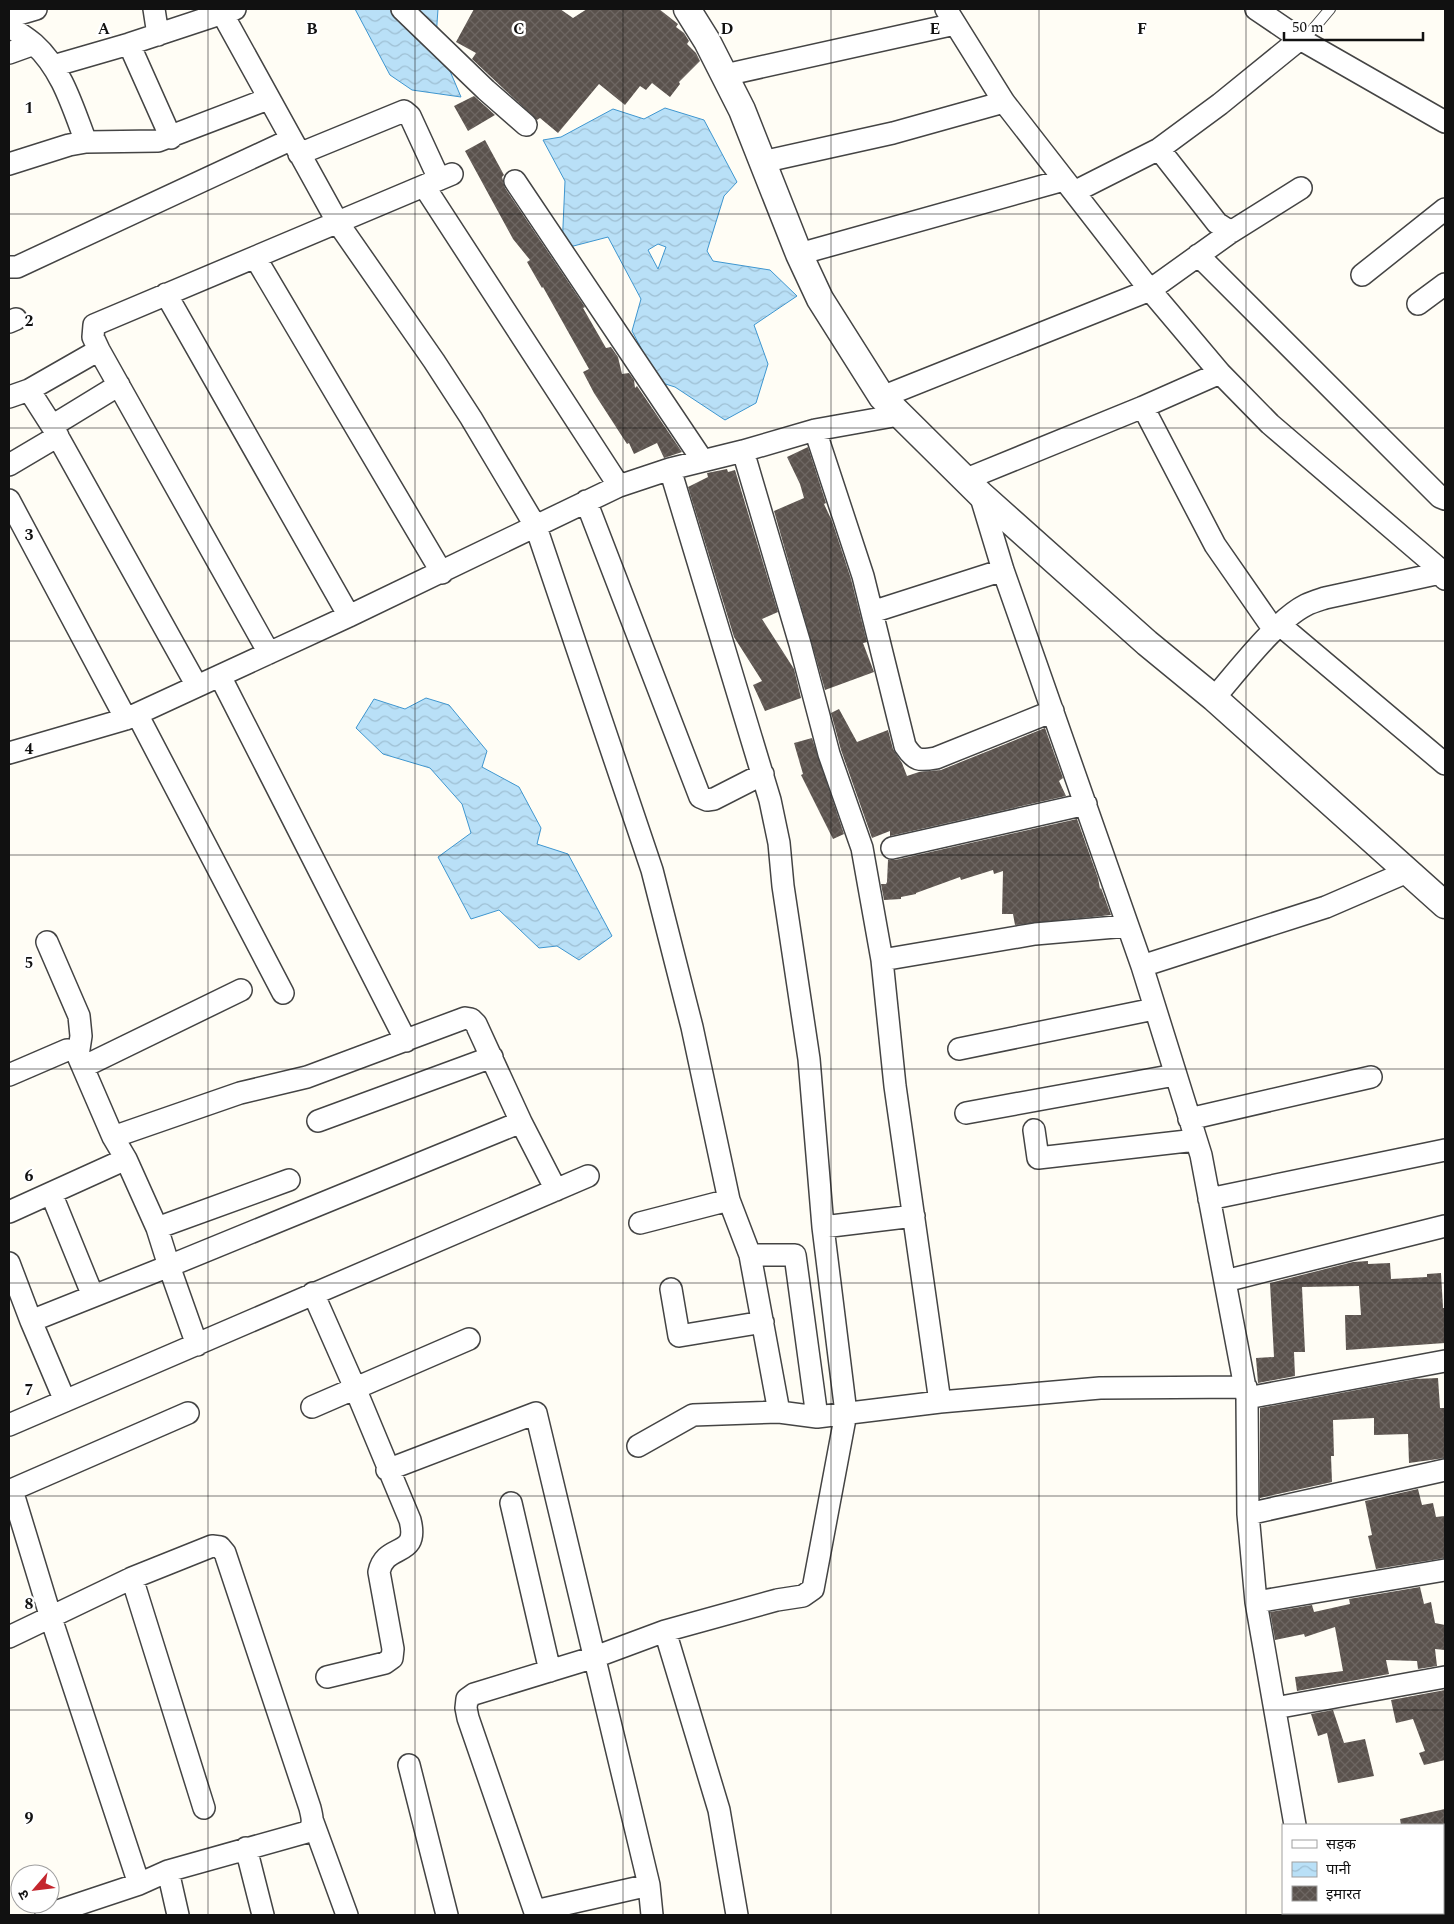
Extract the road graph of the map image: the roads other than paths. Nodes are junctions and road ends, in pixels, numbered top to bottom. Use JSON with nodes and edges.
{"nodes":[{"id":1,"x":36,"y":9,"type":"edge"},
{"id":2,"x":154,"y":9,"type":"edge"},
{"id":3,"x":402,"y":9,"type":"edge"},
{"id":4,"x":687,"y":9,"type":"edge"},
{"id":5,"x":1256,"y":9,"type":"edge"},
{"id":6,"x":1330,"y":9,"type":"edge"},
{"id":7,"x":229,"y":11,"type":"edge"},
{"id":8,"x":950,"y":16,"type":"edge"},
{"id":9,"x":9,"y":17,"type":"edge"},
{"id":10,"x":9,"y":26,"type":"edge"},
{"id":11,"x":158,"y":34,"type":"junction"},
{"id":12,"x":1302,"y":40,"type":"junction"},
{"id":13,"x":34,"y":44,"type":"junction"},
{"id":14,"x":129,"y":44,"type":"junction"},
{"id":15,"x":9,"y":53,"type":"edge"},
{"id":16,"x":53,"y":66,"type":"junction"},
{"id":17,"x":725,"y":75,"type":"junction"},
{"id":18,"x":268,"y":99,"type":"junction"},
{"id":19,"x":1004,"y":102,"type":"junction"},
{"id":20,"x":1445,"y":122,"type":"edge"},
{"id":21,"x":526,"y":124,"type":"dead end"},
{"id":22,"x":172,"y":138,"type":"junction"},
{"id":23,"x":86,"y":142,"type":"junction"},
{"id":24,"x":294,"y":147,"type":"junction"},
{"id":25,"x":1159,"y":149,"type":"junction"},
{"id":26,"x":762,"y":162,"type":"junction"},
{"id":27,"x":9,"y":164,"type":"edge"},
{"id":28,"x":438,"y":180,"type":"junction"},
{"id":29,"x":515,"y":181,"type":"dead end"},
{"id":30,"x":1069,"y":186,"type":"junction"},
{"id":31,"x":1300,"y":188,"type":"dead end"},
{"id":32,"x":1445,"y":209,"type":"edge"},
{"id":33,"x":338,"y":224,"type":"junction"},
{"id":34,"x":1231,"y":232,"type":"junction"},
{"id":35,"x":799,"y":254,"type":"junction"},
{"id":36,"x":1198,"y":255,"type":"junction"},
{"id":37,"x":254,"y":257,"type":"junction"},
{"id":38,"x":9,"y":267,"type":"edge"},
{"id":39,"x":1362,"y":275,"type":"dead end"},
{"id":40,"x":1445,"y":284,"type":"edge"},
{"id":41,"x":1150,"y":290,"type":"junction"},
{"id":42,"x":166,"y":294,"type":"junction"},
{"id":43,"x":1418,"y":304,"type":"dead end"},
{"id":44,"x":99,"y":350,"type":"junction"},
{"id":45,"x":1220,"y":373,"type":"junction"},
{"id":46,"x":119,"y":384,"type":"junction"},
{"id":47,"x":29,"y":390,"type":"junction"},
{"id":48,"x":9,"y":398,"type":"edge"},
{"id":49,"x":891,"y":406,"type":"junction"},
{"id":50,"x":1143,"y":407,"type":"junction"},
{"id":51,"x":816,"y":430,"type":"junction"},
{"id":52,"x":55,"y":431,"type":"junction"},
{"id":53,"x":743,"y":451,"type":"junction"},
{"id":54,"x":702,"y":461,"type":"junction"},
{"id":55,"x":9,"y":465,"type":"edge"},
{"id":56,"x":670,"y":469,"type":"junction"},
{"id":57,"x":619,"y":486,"type":"junction"},
{"id":58,"x":972,"y":487,"type":"junction"},
{"id":59,"x":1445,"y":499,"type":"edge"},
{"id":60,"x":9,"y":500,"type":"edge"},
{"id":61,"x":586,"y":501,"type":"junction"},
{"id":62,"x":536,"y":527,"type":"junction"},
{"id":63,"x":1003,"y":570,"type":"junction"},
{"id":64,"x":442,"y":573,"type":"junction"},
{"id":65,"x":1445,"y":574,"type":"edge"},
{"id":66,"x":872,"y":612,"type":"junction"},
{"id":67,"x":349,"y":616,"type":"junction"},
{"id":68,"x":1277,"y":628,"type":"junction"},
{"id":69,"x":269,"y":653,"type":"junction"},
{"id":70,"x":220,"y":676,"type":"junction"},
{"id":71,"x":197,"y":686,"type":"junction"},
{"id":72,"x":1214,"y":698,"type":"junction"},
{"id":73,"x":1053,"y":711,"type":"junction"},
{"id":74,"x":131,"y":716,"type":"junction"},
{"id":75,"x":9,"y":753,"type":"edge"},
{"id":76,"x":1445,"y":764,"type":"edge"},
{"id":77,"x":763,"y":774,"type":"junction"},
{"id":78,"x":1086,"y":804,"type":"junction"},
{"id":79,"x":892,"y":848,"type":"dead end"},
{"id":80,"x":1407,"y":872,"type":"junction"},
{"id":81,"x":1445,"y":905,"type":"edge"},
{"id":82,"x":1127,"y":926,"type":"junction"},
{"id":83,"x":47,"y":942,"type":"dead end"},
{"id":84,"x":882,"y":960,"type":"junction"},
{"id":85,"x":1142,"y":966,"type":"junction"},
{"id":86,"x":241,"y":990,"type":"dead end"},
{"id":87,"x":283,"y":993,"type":"dead end"},
{"id":88,"x":1154,"y":1009,"type":"junction"},
{"id":89,"x":406,"y":1041,"type":"junction"},
{"id":90,"x":959,"y":1050,"type":"dead end"},
{"id":91,"x":492,"y":1057,"type":"junction"},
{"id":92,"x":80,"y":1061,"type":"junction"},
{"id":93,"x":9,"y":1075,"type":"edge"},
{"id":94,"x":1175,"y":1075,"type":"junction"},
{"id":95,"x":1371,"y":1077,"type":"dead end"},
{"id":96,"x":966,"y":1112,"type":"dead end"},
{"id":97,"x":1189,"y":1120,"type":"junction"},
{"id":98,"x":318,"y":1121,"type":"dead end"},
{"id":99,"x":521,"y":1122,"type":"junction"},
{"id":100,"x":1034,"y":1130,"type":"dead end"},
{"id":101,"x":113,"y":1137,"type":"junction"},
{"id":102,"x":1196,"y":1140,"type":"junction"},
{"id":103,"x":1445,"y":1150,"type":"edge"},
{"id":104,"x":126,"y":1160,"type":"junction"},
{"id":105,"x":588,"y":1176,"type":"dead end"},
{"id":106,"x":289,"y":1180,"type":"dead end"},
{"id":107,"x":556,"y":1190,"type":"junction"},
{"id":108,"x":51,"y":1193,"type":"junction"},
{"id":109,"x":1209,"y":1199,"type":"junction"},
{"id":110,"x":729,"y":1200,"type":"junction"},
{"id":111,"x":9,"y":1212,"type":"edge"},
{"id":112,"x":914,"y":1216,"type":"junction"},
{"id":113,"x":640,"y":1223,"type":"dead end"},
{"id":114,"x":1445,"y":1226,"type":"edge"},
{"id":115,"x":823,"y":1227,"type":"junction"},
{"id":116,"x":158,"y":1228,"type":"junction"},
{"id":117,"x":750,"y":1255,"type":"junction"},
{"id":118,"x":9,"y":1263,"type":"edge"},
{"id":119,"x":169,"y":1266,"type":"junction"},
{"id":120,"x":1225,"y":1281,"type":"junction"},
{"id":121,"x":671,"y":1289,"type":"dead end"},
{"id":122,"x":313,"y":1293,"type":"junction"},
{"id":123,"x":93,"y":1296,"type":"junction"},
{"id":124,"x":31,"y":1321,"type":"junction"},
{"id":125,"x":763,"y":1322,"type":"junction"},
{"id":126,"x":469,"y":1340,"type":"dead end"},
{"id":127,"x":197,"y":1345,"type":"junction"},
{"id":128,"x":1445,"y":1361,"type":"edge"},
{"id":129,"x":355,"y":1388,"type":"junction"},
{"id":130,"x":1246,"y":1392,"type":"junction"},
{"id":131,"x":65,"y":1401,"type":"junction"},
{"id":132,"x":940,"y":1402,"type":"junction"},
{"id":133,"x":312,"y":1407,"type":"dead end"},
{"id":134,"x":779,"y":1412,"type":"junction"},
{"id":135,"x":188,"y":1413,"type":"dead end"},
{"id":136,"x":846,"y":1413,"type":"junction"},
{"id":137,"x":817,"y":1417,"type":"junction"},
{"id":138,"x":9,"y":1425,"type":"edge"},
{"id":139,"x":638,"y":1446,"type":"dead end"},
{"id":140,"x":387,"y":1470,"type":"junction"},
{"id":141,"x":1445,"y":1470,"type":"edge"},
{"id":142,"x":10,"y":1490,"type":"edge"},
{"id":143,"x":511,"y":1503,"type":"dead end"},
{"id":144,"x":1248,"y":1514,"type":"junction"},
{"id":145,"x":1445,"y":1570,"type":"edge"},
{"id":146,"x":132,"y":1578,"type":"junction"},
{"id":147,"x":1256,"y":1602,"type":"junction"},
{"id":148,"x":51,"y":1618,"type":"junction"},
{"id":149,"x":665,"y":1631,"type":"junction"},
{"id":150,"x":9,"y":1637,"type":"edge"},
{"id":151,"x":595,"y":1657,"type":"junction"},
{"id":152,"x":550,"y":1670,"type":"junction"},
{"id":153,"x":326,"y":1677,"type":"dead end"},
{"id":154,"x":1445,"y":1677,"type":"edge"},
{"id":155,"x":1275,"y":1708,"type":"junction"},
{"id":156,"x":409,"y":1765,"type":"dead end"},
{"id":157,"x":204,"y":1808,"type":"dead end"},
{"id":158,"x":313,"y":1822,"type":"junction"},
{"id":159,"x":1295,"y":1824,"type":"edge"},
{"id":160,"x":246,"y":1848,"type":"junction"},
{"id":161,"x":168,"y":1871,"type":"junction"},
{"id":162,"x":139,"y":1884,"type":"junction"},
{"id":163,"x":648,"y":1885,"type":"junction"},
{"id":164,"x":90,"y":1908,"type":"edge"},
{"id":165,"x":535,"y":1913,"type":"edge"},
{"id":166,"x":46,"y":1915,"type":"edge"},
{"id":167,"x":178,"y":1915,"type":"edge"},
{"id":168,"x":263,"y":1915,"type":"edge"},
{"id":169,"x":346,"y":1915,"type":"edge"},
{"id":170,"x":447,"y":1915,"type":"edge"},
{"id":171,"x":652,"y":1915,"type":"edge"},
{"id":172,"x":737,"y":1915,"type":"edge"}],
"edges":[{"from":1,"to":9,"type":"street"},
{"from":2,"to":11,"type":"street"},
{"from":3,"to":21,"type":"street"},
{"from":4,"to":17,"type":"street"},
{"from":5,"to":12,"type":"street"},
{"from":6,"to":12,"type":"lane"},
{"from":7,"to":11,"type":"street"},
{"from":7,"to":18,"type":"street"},
{"from":8,"to":17,"type":"street"},
{"from":8,"to":19,"type":"street"},
{"from":10,"to":13,"type":"street"},
{"from":11,"to":14,"type":"street"},
{"from":12,"to":20,"type":"street"},
{"from":12,"to":25,"type":"street"},
{"from":13,"to":15,"type":"street"},
{"from":13,"to":16,"type":"street"},
{"from":14,"to":16,"type":"street"},
{"from":14,"to":22,"type":"street"},
{"from":16,"to":23,"type":"street"},
{"from":17,"to":26,"type":"street"},
{"from":18,"to":22,"type":"street"},
{"from":18,"to":24,"type":"street"},
{"from":19,"to":26,"type":"street"},
{"from":19,"to":30,"type":"street"},
{"from":22,"to":23,"type":"street"},
{"from":23,"to":27,"type":"street"},
{"from":24,"to":28,"type":"street"},
{"from":24,"to":33,"type":"street"},
{"from":24,"to":38,"type":"street"},
{"from":25,"to":30,"type":"street"},
{"from":25,"to":34,"type":"street"},
{"from":26,"to":35,"type":"street"},
{"from":28,"to":33,"type":"street"},
{"from":28,"to":57,"type":"street"},
{"from":29,"to":54,"type":"street"},
{"from":30,"to":35,"type":"street"},
{"from":30,"to":41,"type":"street"},
{"from":31,"to":34,"type":"street"},
{"from":32,"to":39,"type":"street"},
{"from":33,"to":37,"type":"street"},
{"from":33,"to":62,"type":"street"},
{"from":34,"to":36,"type":"street"},
{"from":35,"to":49,"type":"street"},
{"from":36,"to":41,"type":"street"},
{"from":36,"to":59,"type":"street"},
{"from":37,"to":42,"type":"street"},
{"from":37,"to":64,"type":"street"},
{"from":40,"to":43,"type":"street"},
{"from":41,"to":45,"type":"street"},
{"from":41,"to":49,"type":"street"},
{"from":42,"to":44,"type":"street"},
{"from":42,"to":67,"type":"street"},
{"from":44,"to":46,"type":"street"},
{"from":44,"to":47,"type":"street"},
{"from":45,"to":50,"type":"street"},
{"from":45,"to":65,"type":"street"},
{"from":46,"to":52,"type":"street"},
{"from":46,"to":69,"type":"street"},
{"from":47,"to":48,"type":"street"},
{"from":47,"to":52,"type":"street"},
{"from":49,"to":51,"type":"street"},
{"from":49,"to":58,"type":"street"},
{"from":50,"to":58,"type":"street"},
{"from":50,"to":68,"type":"street"},
{"from":51,"to":53,"type":"street"},
{"from":51,"to":66,"type":"street"},
{"from":52,"to":55,"type":"street"},
{"from":52,"to":71,"type":"street"},
{"from":53,"to":54,"type":"street"},
{"from":53,"to":84,"type":"street"},
{"from":54,"to":56,"type":"street"},
{"from":56,"to":57,"type":"street"},
{"from":56,"to":77,"type":"street"},
{"from":57,"to":61,"type":"street"},
{"from":58,"to":63,"type":"street"},
{"from":58,"to":72,"type":"street"},
{"from":60,"to":74,"type":"street"},
{"from":61,"to":62,"type":"street"},
{"from":61,"to":77,"type":"street"},
{"from":62,"to":64,"type":"street"},
{"from":62,"to":110,"type":"street"},
{"from":63,"to":66,"type":"street"},
{"from":63,"to":73,"type":"street"},
{"from":64,"to":67,"type":"street"},
{"from":65,"to":68,"type":"street"},
{"from":66,"to":73,"type":"street"},
{"from":67,"to":69,"type":"street"},
{"from":68,"to":72,"type":"street"},
{"from":68,"to":76,"type":"street"},
{"from":69,"to":70,"type":"street"},
{"from":70,"to":71,"type":"street"},
{"from":70,"to":89,"type":"street"},
{"from":71,"to":74,"type":"street"},
{"from":72,"to":80,"type":"street"},
{"from":73,"to":78,"type":"street"},
{"from":74,"to":75,"type":"street"},
{"from":74,"to":87,"type":"street"},
{"from":77,"to":115,"type":"street"},
{"from":78,"to":79,"type":"street"},
{"from":78,"to":82,"type":"street"},
{"from":80,"to":81,"type":"street"},
{"from":80,"to":85,"type":"street"},
{"from":82,"to":84,"type":"street"},
{"from":82,"to":85,"type":"street"},
{"from":83,"to":92,"type":"street"},
{"from":84,"to":112,"type":"street"},
{"from":85,"to":88,"type":"street"},
{"from":86,"to":92,"type":"street"},
{"from":88,"to":90,"type":"street"},
{"from":88,"to":94,"type":"street"},
{"from":89,"to":91,"type":"street"},
{"from":89,"to":101,"type":"street"},
{"from":91,"to":98,"type":"street"},
{"from":91,"to":99,"type":"street"},
{"from":92,"to":93,"type":"street"},
{"from":92,"to":101,"type":"street"},
{"from":94,"to":96,"type":"street"},
{"from":94,"to":97,"type":"street"},
{"from":95,"to":97,"type":"street"},
{"from":97,"to":102,"type":"street"},
{"from":99,"to":107,"type":"street"},
{"from":99,"to":119,"type":"street"},
{"from":100,"to":102,"type":"street"},
{"from":101,"to":104,"type":"street"},
{"from":102,"to":109,"type":"street"},
{"from":103,"to":109,"type":"street"},
{"from":104,"to":108,"type":"street"},
{"from":104,"to":116,"type":"street"},
{"from":105,"to":107,"type":"street"},
{"from":106,"to":116,"type":"street"},
{"from":107,"to":122,"type":"street"},
{"from":108,"to":111,"type":"street"},
{"from":108,"to":123,"type":"street"},
{"from":109,"to":120,"type":"street"},
{"from":110,"to":113,"type":"street"},
{"from":110,"to":117,"type":"street"},
{"from":112,"to":115,"type":"street"},
{"from":112,"to":132,"type":"street"},
{"from":114,"to":120,"type":"street"},
{"from":115,"to":136,"type":"street"},
{"from":116,"to":119,"type":"street"},
{"from":117,"to":125,"type":"street"},
{"from":117,"to":137,"type":"street"},
{"from":118,"to":124,"type":"street"},
{"from":119,"to":123,"type":"street"},
{"from":119,"to":127,"type":"street"},
{"from":120,"to":130,"type":"street"},
{"from":121,"to":125,"type":"street"},
{"from":122,"to":127,"type":"street"},
{"from":122,"to":129,"type":"street"},
{"from":123,"to":124,"type":"street"},
{"from":124,"to":131,"type":"street"},
{"from":125,"to":134,"type":"street"},
{"from":126,"to":129,"type":"street"},
{"from":127,"to":131,"type":"street"},
{"from":128,"to":130,"type":"street"},
{"from":129,"to":133,"type":"street"},
{"from":129,"to":140,"type":"street"},
{"from":130,"to":132,"type":"street"},
{"from":130,"to":144,"type":"street"},
{"from":131,"to":138,"type":"street"},
{"from":132,"to":136,"type":"street"},
{"from":134,"to":137,"type":"street"},
{"from":134,"to":139,"type":"street"},
{"from":135,"to":142,"type":"street"},
{"from":136,"to":137,"type":"street"},
{"from":136,"to":149,"type":"street"},
{"from":140,"to":151,"type":"street"},
{"from":140,"to":153,"type":"street"},
{"from":141,"to":144,"type":"street"},
{"from":142,"to":148,"type":"street"},
{"from":143,"to":152,"type":"street"},
{"from":144,"to":147,"type":"street"},
{"from":145,"to":147,"type":"street"},
{"from":146,"to":148,"type":"street"},
{"from":146,"to":157,"type":"street"},
{"from":146,"to":158,"type":"street"},
{"from":147,"to":155,"type":"street"},
{"from":148,"to":150,"type":"street"},
{"from":148,"to":162,"type":"street"},
{"from":149,"to":151,"type":"street"},
{"from":149,"to":172,"type":"street"},
{"from":151,"to":152,"type":"street"},
{"from":151,"to":163,"type":"street"},
{"from":152,"to":165,"type":"street"},
{"from":154,"to":155,"type":"street"},
{"from":155,"to":159,"type":"street"},
{"from":156,"to":170,"type":"street"},
{"from":158,"to":160,"type":"street"},
{"from":158,"to":169,"type":"street"},
{"from":160,"to":161,"type":"street"},
{"from":160,"to":168,"type":"street"},
{"from":161,"to":162,"type":"street"},
{"from":161,"to":167,"type":"street"},
{"from":162,"to":164,"type":"street"},
{"from":163,"to":165,"type":"street"},
{"from":163,"to":171,"type":"street"},
{"from":164,"to":166,"type":"street"}]}
